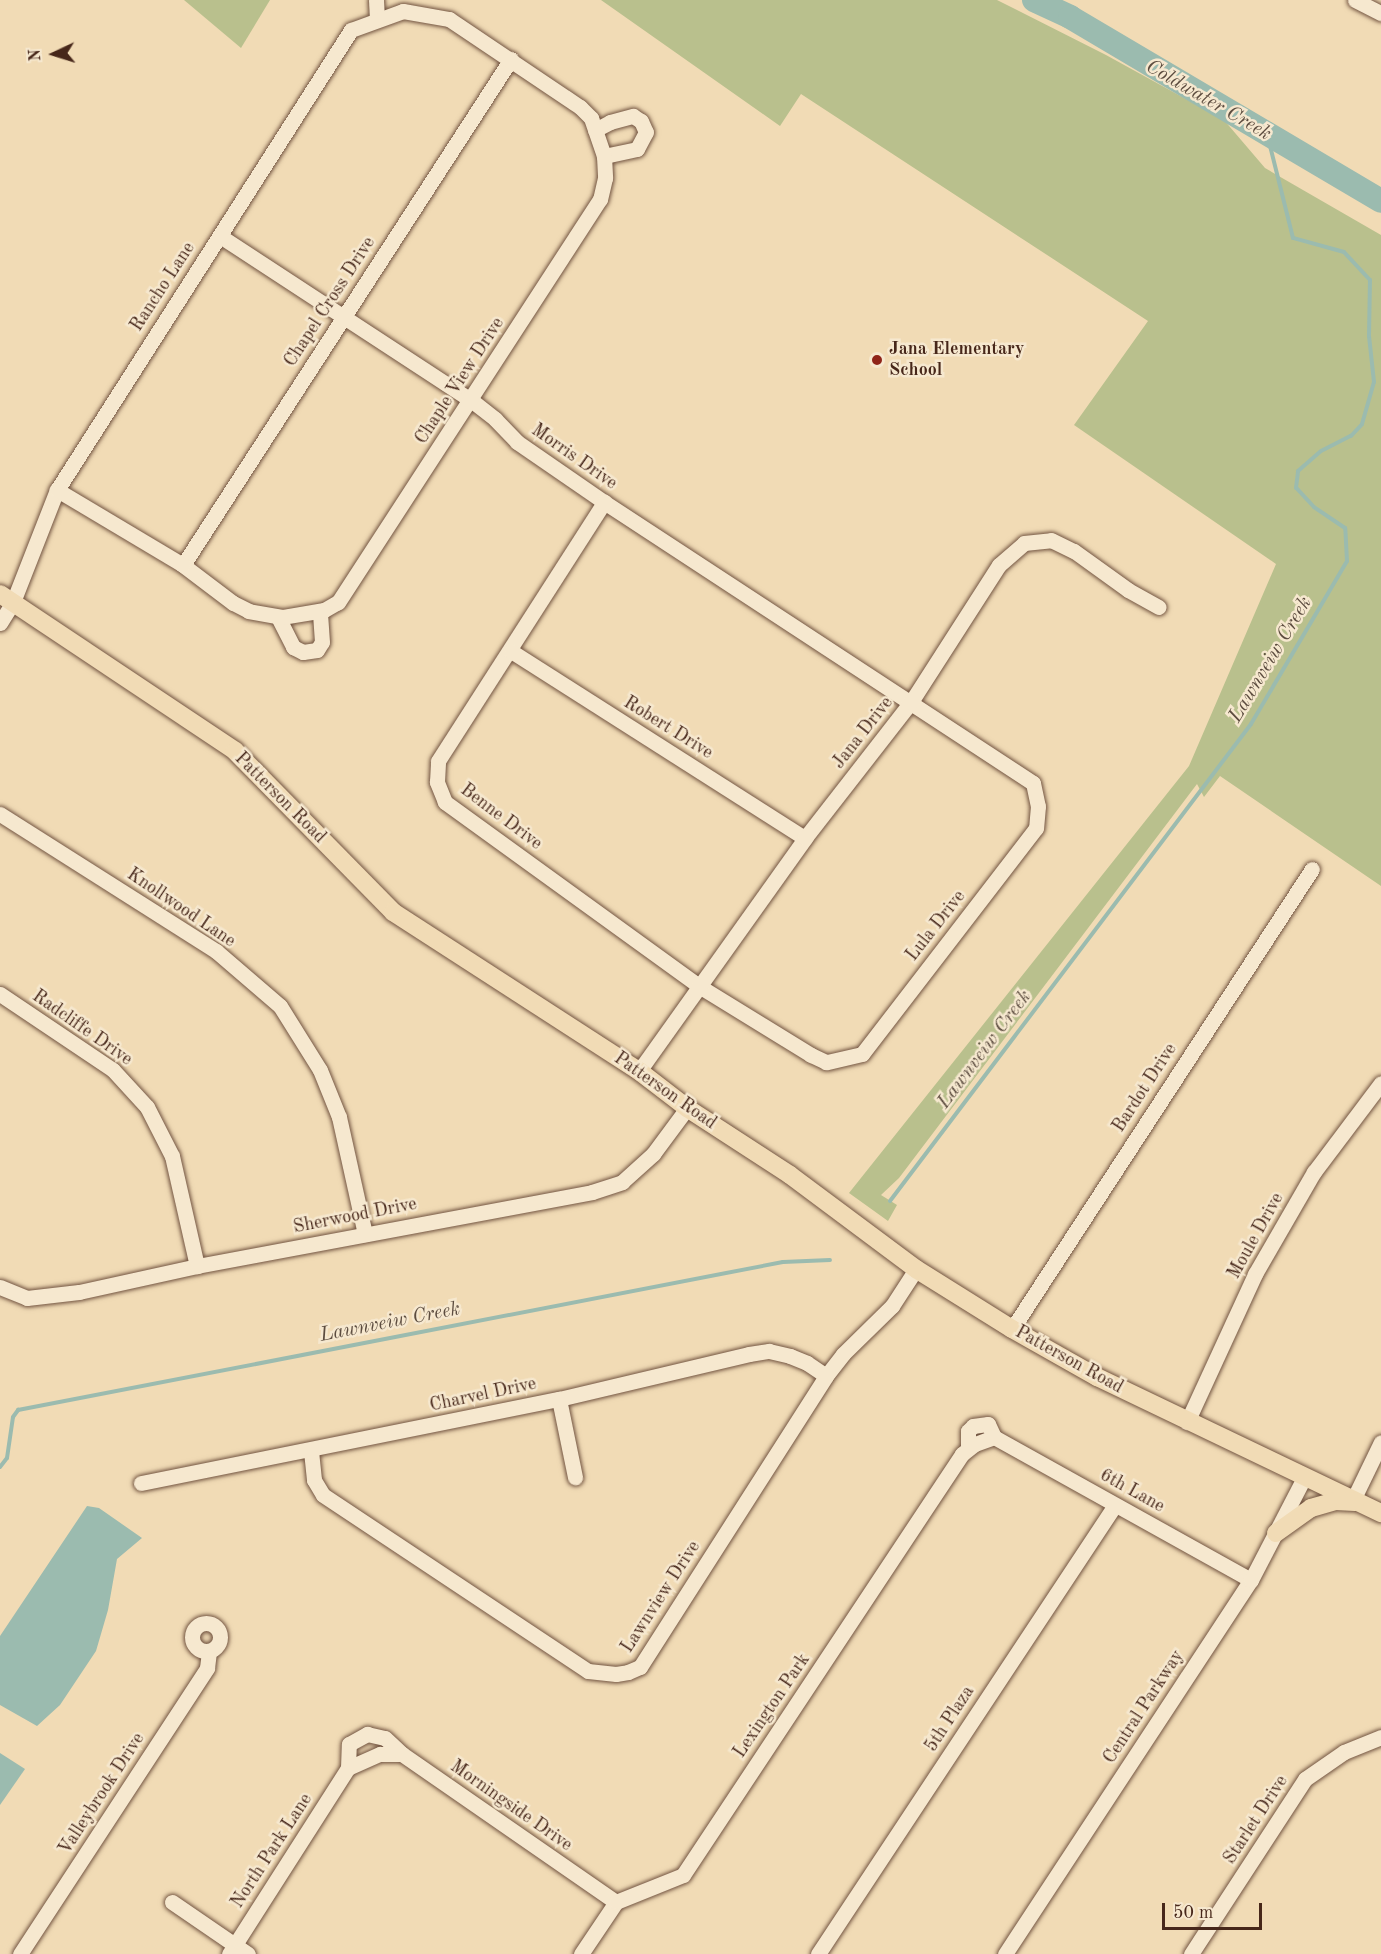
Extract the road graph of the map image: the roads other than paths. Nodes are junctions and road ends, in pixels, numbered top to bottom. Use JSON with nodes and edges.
{"nodes":[{"id":1,"x":376,"y":0,"type":"edge"},
{"id":2,"x":1355,"y":0,"type":"edge"},
{"id":3,"x":410,"y":7,"type":"edge"},
{"id":4,"x":1381,"y":13,"type":"edge"},
{"id":5,"x":377,"y":19,"type":"junction"},
{"id":6,"x":511,"y":59,"type":"junction"},
{"id":7,"x":595,"y":130,"type":"junction"},
{"id":8,"x":604,"y":156,"type":"junction"},
{"id":9,"x":219,"y":236,"type":"junction"},
{"id":10,"x":343,"y":318,"type":"junction"},
{"id":11,"x":471,"y":400,"type":"junction"},
{"id":12,"x":57,"y":490,"type":"junction"},
{"id":13,"x":604,"y":502,"type":"junction"},
{"id":14,"x":183,"y":565,"type":"junction"},
{"id":15,"x":7,"y":598,"type":"edge"},
{"id":16,"x":1159,"y":607,"type":"dead end"},
{"id":17,"x":320,"y":611,"type":"junction"},
{"id":18,"x":278,"y":617,"type":"junction"},
{"id":19,"x":0,"y":623,"type":"edge"},
{"id":20,"x":511,"y":651,"type":"junction"},
{"id":21,"x":911,"y":702,"type":"junction"},
{"id":22,"x":0,"y":814,"type":"edge"},
{"id":23,"x":805,"y":838,"type":"junction"},
{"id":24,"x":1312,"y":869,"type":"dead end"},
{"id":25,"x":699,"y":986,"type":"junction"},
{"id":26,"x":0,"y":994,"type":"edge"},
{"id":27,"x":639,"y":1071,"type":"junction"},
{"id":28,"x":1381,"y":1083,"type":"edge"},
{"id":29,"x":687,"y":1108,"type":"junction"},
{"id":30,"x":365,"y":1234,"type":"junction"},
{"id":31,"x":197,"y":1266,"type":"junction"},
{"id":32,"x":916,"y":1269,"type":"junction"},
{"id":33,"x":0,"y":1287,"type":"edge"},
{"id":34,"x":1012,"y":1329,"type":"junction"},
{"id":35,"x":826,"y":1377,"type":"junction"},
{"id":36,"x":559,"y":1399,"type":"junction"},
{"id":37,"x":1187,"y":1422,"type":"junction"},
{"id":38,"x":994,"y":1437,"type":"joint"},
{"id":39,"x":1381,"y":1442,"type":"edge"},
{"id":40,"x":311,"y":1451,"type":"junction"},
{"id":41,"x":1305,"y":1476,"type":"junction"},
{"id":42,"x":575,"y":1477,"type":"dead end"},
{"id":43,"x":141,"y":1483,"type":"dead end"},
{"id":44,"x":1355,"y":1501,"type":"junction"},
{"id":45,"x":1115,"y":1505,"type":"junction"},
{"id":46,"x":1381,"y":1513,"type":"edge"},
{"id":47,"x":1276,"y":1533,"type":"junction"},
{"id":48,"x":1251,"y":1580,"type":"junction"},
{"id":49,"x":208,"y":1651,"type":"dead end"},
{"id":50,"x":1381,"y":1737,"type":"edge"},
{"id":51,"x":402,"y":1754,"type":"junction"},
{"id":52,"x":348,"y":1768,"type":"junction"},
{"id":53,"x":172,"y":1902,"type":"dead end"},
{"id":54,"x":616,"y":1902,"type":"junction"},
{"id":55,"x":232,"y":1949,"type":"edge"},
{"id":56,"x":20,"y":1954,"type":"edge"},
{"id":57,"x":248,"y":1954,"type":"edge"},
{"id":58,"x":581,"y":1954,"type":"edge"},
{"id":59,"x":818,"y":1954,"type":"edge"},
{"id":60,"x":1005,"y":1954,"type":"edge"},
{"id":61,"x":1191,"y":1954,"type":"edge"}],
"edges":[{"from":1,"to":5,"type":"street"},
{"from":2,"to":4,"type":"street"},
{"from":3,"to":5,"type":"street","name":"Rancho Lane"},
{"from":3,"to":6,"type":"street","name":"Chaple View Drive"},
{"from":5,"to":9,"type":"street","name":"Rancho Lane"},
{"from":6,"to":7,"type":"street","name":"Chaple View Drive"},
{"from":6,"to":10,"type":"street","name":"Chapel Cross Drive"},
{"from":7,"to":8,"type":"street","name":"Chaple View Drive"},
{"from":7,"to":8,"type":"street"},
{"from":8,"to":11,"type":"street","name":"Chaple View Drive"},
{"from":9,"to":10,"type":"street","name":"Morris Drive"},
{"from":9,"to":12,"type":"street","name":"Rancho Lane"},
{"from":10,"to":11,"type":"street","name":"Morris Drive"},
{"from":10,"to":14,"type":"street","name":"Chapel Cross Drive"},
{"from":11,"to":13,"type":"street","name":"Morris Drive"},
{"from":11,"to":17,"type":"street","name":"Chaple View Drive"},
{"from":12,"to":14,"type":"street","name":"Chaple View Drive"},
{"from":12,"to":15,"type":"street","name":"Rancho Lane"},
{"from":13,"to":20,"type":"street","name":"Benne Drive"},
{"from":13,"to":21,"type":"street","name":"Morris Drive"},
{"from":14,"to":18,"type":"street","name":"Chaple View Drive"},
{"from":15,"to":19,"type":"street","name":"Rancho Lane"},
{"from":15,"to":27,"type":"main road","name":"Patterson Road"},
{"from":16,"to":21,"type":"street","name":"Jana Drive"},
{"from":17,"to":18,"type":"street","name":"Chaple View Drive"},
{"from":17,"to":18,"type":"street"},
{"from":20,"to":23,"type":"street","name":"Robert Drive"},
{"from":20,"to":25,"type":"street","name":"Benne Drive"},
{"from":21,"to":23,"type":"street","name":"Jana Drive"},
{"from":21,"to":25,"type":"street","name":"Lula Drive"},
{"from":22,"to":30,"type":"street","name":"Knollwood Lane"},
{"from":23,"to":25,"type":"street","name":"Jana Drive"},
{"from":24,"to":34,"type":"street","name":"Bardot Drive"},
{"from":25,"to":27,"type":"street","name":"Jana Drive"},
{"from":26,"to":31,"type":"street","name":"Radcliffe Drive"},
{"from":27,"to":29,"type":"main road","name":"Patterson Road"},
{"from":28,"to":37,"type":"street","name":"Moule Drive"},
{"from":29,"to":30,"type":"street","name":"Sherwood Drive"},
{"from":29,"to":32,"type":"main road","name":"Patterson Road"},
{"from":30,"to":31,"type":"street","name":"Sherwood Drive"},
{"from":31,"to":33,"type":"street","name":"Sherwood Drive"},
{"from":32,"to":34,"type":"main road","name":"Patterson Road"},
{"from":32,"to":35,"type":"street","name":"Lawnview Drive"},
{"from":34,"to":37,"type":"main road","name":"Patterson Road"},
{"from":35,"to":36,"type":"street","name":"Charvel Drive"},
{"from":35,"to":40,"type":"street","name":"Lawnview Drive"},
{"from":36,"to":40,"type":"street","name":"Charvel Drive"},
{"from":36,"to":42,"type":"street"},
{"from":37,"to":41,"type":"main road","name":"Patterson Road"},
{"from":38,"to":45,"type":"street","name":"6th Lane"},
{"from":38,"to":54,"type":"street","name":"Lexington Park"},
{"from":39,"to":44,"type":"street"},
{"from":40,"to":43,"type":"street","name":"Charvel Drive"},
{"from":41,"to":44,"type":"main road","name":"Patterson Road"},
{"from":41,"to":47,"type":"street","name":"Central Parkway"},
{"from":44,"to":46,"type":"main road","name":"Patterson Road"},
{"from":44,"to":47,"type":"main road"},
{"from":45,"to":48,"type":"street","name":"6th Lane"},
{"from":45,"to":59,"type":"street","name":"5th Plaza"},
{"from":47,"to":48,"type":"street","name":"Central Parkway"},
{"from":48,"to":60,"type":"street","name":"Central Parkway"},
{"from":49,"to":56,"type":"street","name":"Valleybrook Drive"},
{"from":50,"to":61,"type":"street","name":"Starlet Drive"},
{"from":51,"to":52,"type":"street"},
{"from":51,"to":52,"type":"street","name":"North Park Lane"},
{"from":51,"to":54,"type":"street","name":"Morningside Drive"},
{"from":52,"to":55,"type":"street","name":"North Park Lane"},
{"from":53,"to":55,"type":"street"},
{"from":54,"to":58,"type":"street"},
{"from":55,"to":57,"type":"street"}]}
